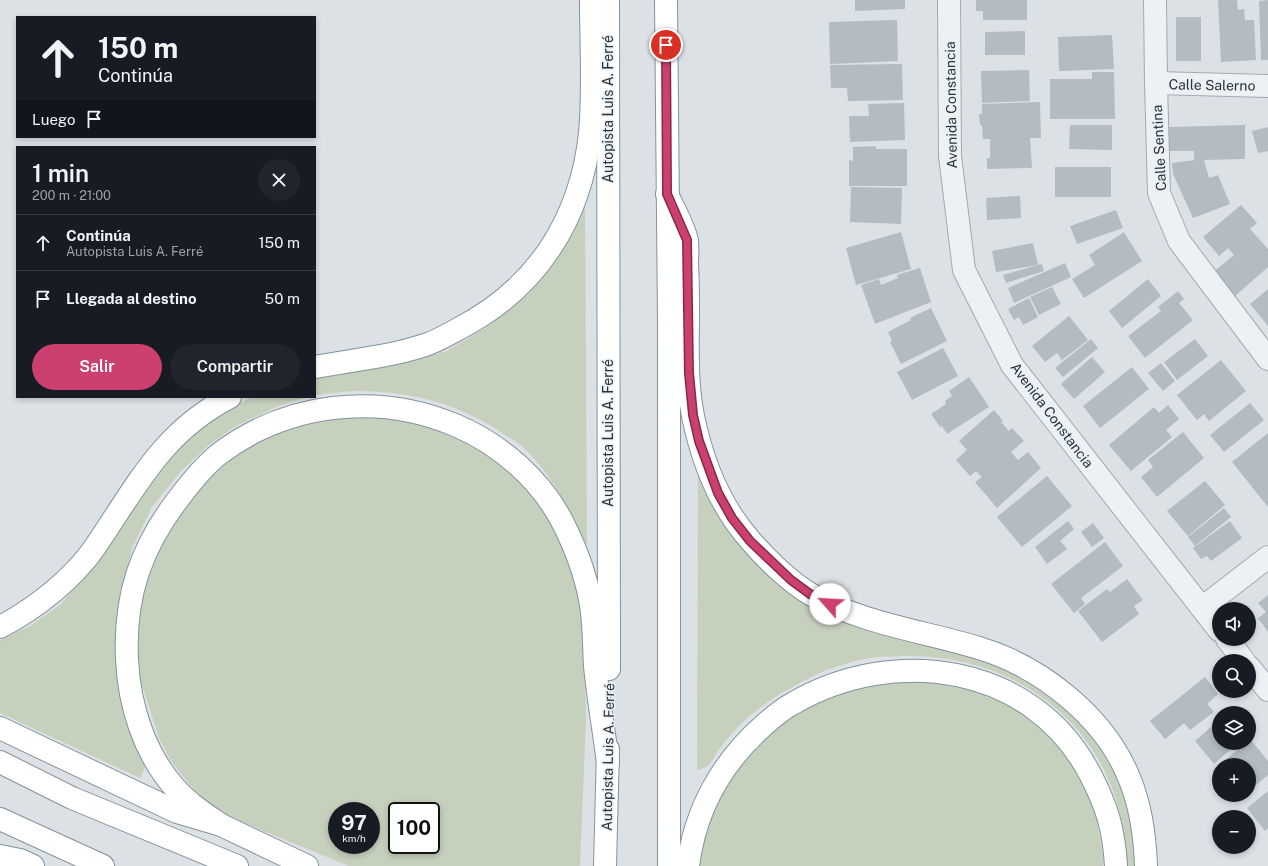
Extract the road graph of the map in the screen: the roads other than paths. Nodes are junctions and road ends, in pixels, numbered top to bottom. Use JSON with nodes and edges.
{"nodes":[{"id":1,"x":591,"y":0,"type":"edge"},
{"id":2,"x":608,"y":0,"type":"edge"},
{"id":3,"x":666,"y":0,"type":"edge"},
{"id":4,"x":949,"y":0,"type":"edge"},
{"id":5,"x":1155,"y":0,"type":"edge"},
{"id":6,"x":1156,"y":84,"type":"junction"},
{"id":7,"x":1268,"y":86,"type":"edge"},
{"id":8,"x":667,"y":194,"type":"junction"},
{"id":9,"x":1268,"y":359,"type":"edge"},
{"id":10,"x":316,"y":367,"type":"edge"},
{"id":11,"x":228,"y":398,"type":"edge"},
{"id":12,"x":1268,"y":557,"type":"edge"},
{"id":13,"x":1202,"y":608,"type":"junction"},
{"id":14,"x":1212,"y":621,"type":"edge"},
{"id":15,"x":0,"y":627,"type":"edge"},
{"id":16,"x":1232,"y":646,"type":"edge"},
{"id":17,"x":1238,"y":654,"type":"edge"},
{"id":18,"x":1256,"y":675,"type":"edge"},
{"id":19,"x":1268,"y":690,"type":"edge"},
{"id":20,"x":0,"y":728,"type":"edge"},
{"id":21,"x":0,"y":762,"type":"edge"},
{"id":22,"x":608,"y":763,"type":"junction"},
{"id":23,"x":0,"y":819,"type":"edge"},
{"id":24,"x":221,"y":825,"type":"junction"},
{"id":25,"x":0,"y":856,"type":"edge"},
{"id":26,"x":0,"y":862,"type":"edge"},
{"id":27,"x":4,"y":866,"type":"edge"},
{"id":28,"x":33,"y":866,"type":"edge"},
{"id":29,"x":103,"y":866,"type":"edge"},
{"id":30,"x":237,"y":866,"type":"edge"},
{"id":31,"x":307,"y":866,"type":"edge"},
{"id":32,"x":605,"y":866,"type":"edge"},
{"id":33,"x":669,"y":866,"type":"edge"},
{"id":34,"x":688,"y":866,"type":"edge"},
{"id":35,"x":1116,"y":866,"type":"edge"},
{"id":36,"x":1146,"y":866,"type":"edge"}],
"edges":[{"from":1,"to":10,"type":"highway"},
{"from":2,"to":22,"type":"highway","name":"Autopista Luis A. Ferré"},
{"from":3,"to":8,"type":"highway"},
{"from":4,"to":13,"type":"street","name":"Avenida Constancia"},
{"from":5,"to":6,"type":"street","name":"Calle Sentina"},
{"from":6,"to":7,"type":"street","name":"Calle Salerno"},
{"from":6,"to":9,"type":"street","name":"Calle Sentina"},
{"from":8,"to":33,"type":"highway"},
{"from":8,"to":36,"type":"highway"},
{"from":11,"to":15,"type":"highway"},
{"from":12,"to":13,"type":"street"},
{"from":13,"to":14,"type":"street","name":"Avenida Constancia"},
{"from":16,"to":17,"type":"street"},
{"from":18,"to":19,"type":"street"},
{"from":20,"to":24,"type":"highway"},
{"from":21,"to":30,"type":"highway"},
{"from":22,"to":24,"type":"highway"},
{"from":22,"to":32,"type":"highway","name":"Autopista Luis A. Ferré"},
{"from":23,"to":29,"type":"highway"},
{"from":24,"to":31,"type":"highway"},
{"from":25,"to":28,"type":"highway"},
{"from":26,"to":27,"type":"highway"},
{"from":34,"to":35,"type":"highway"}]}
